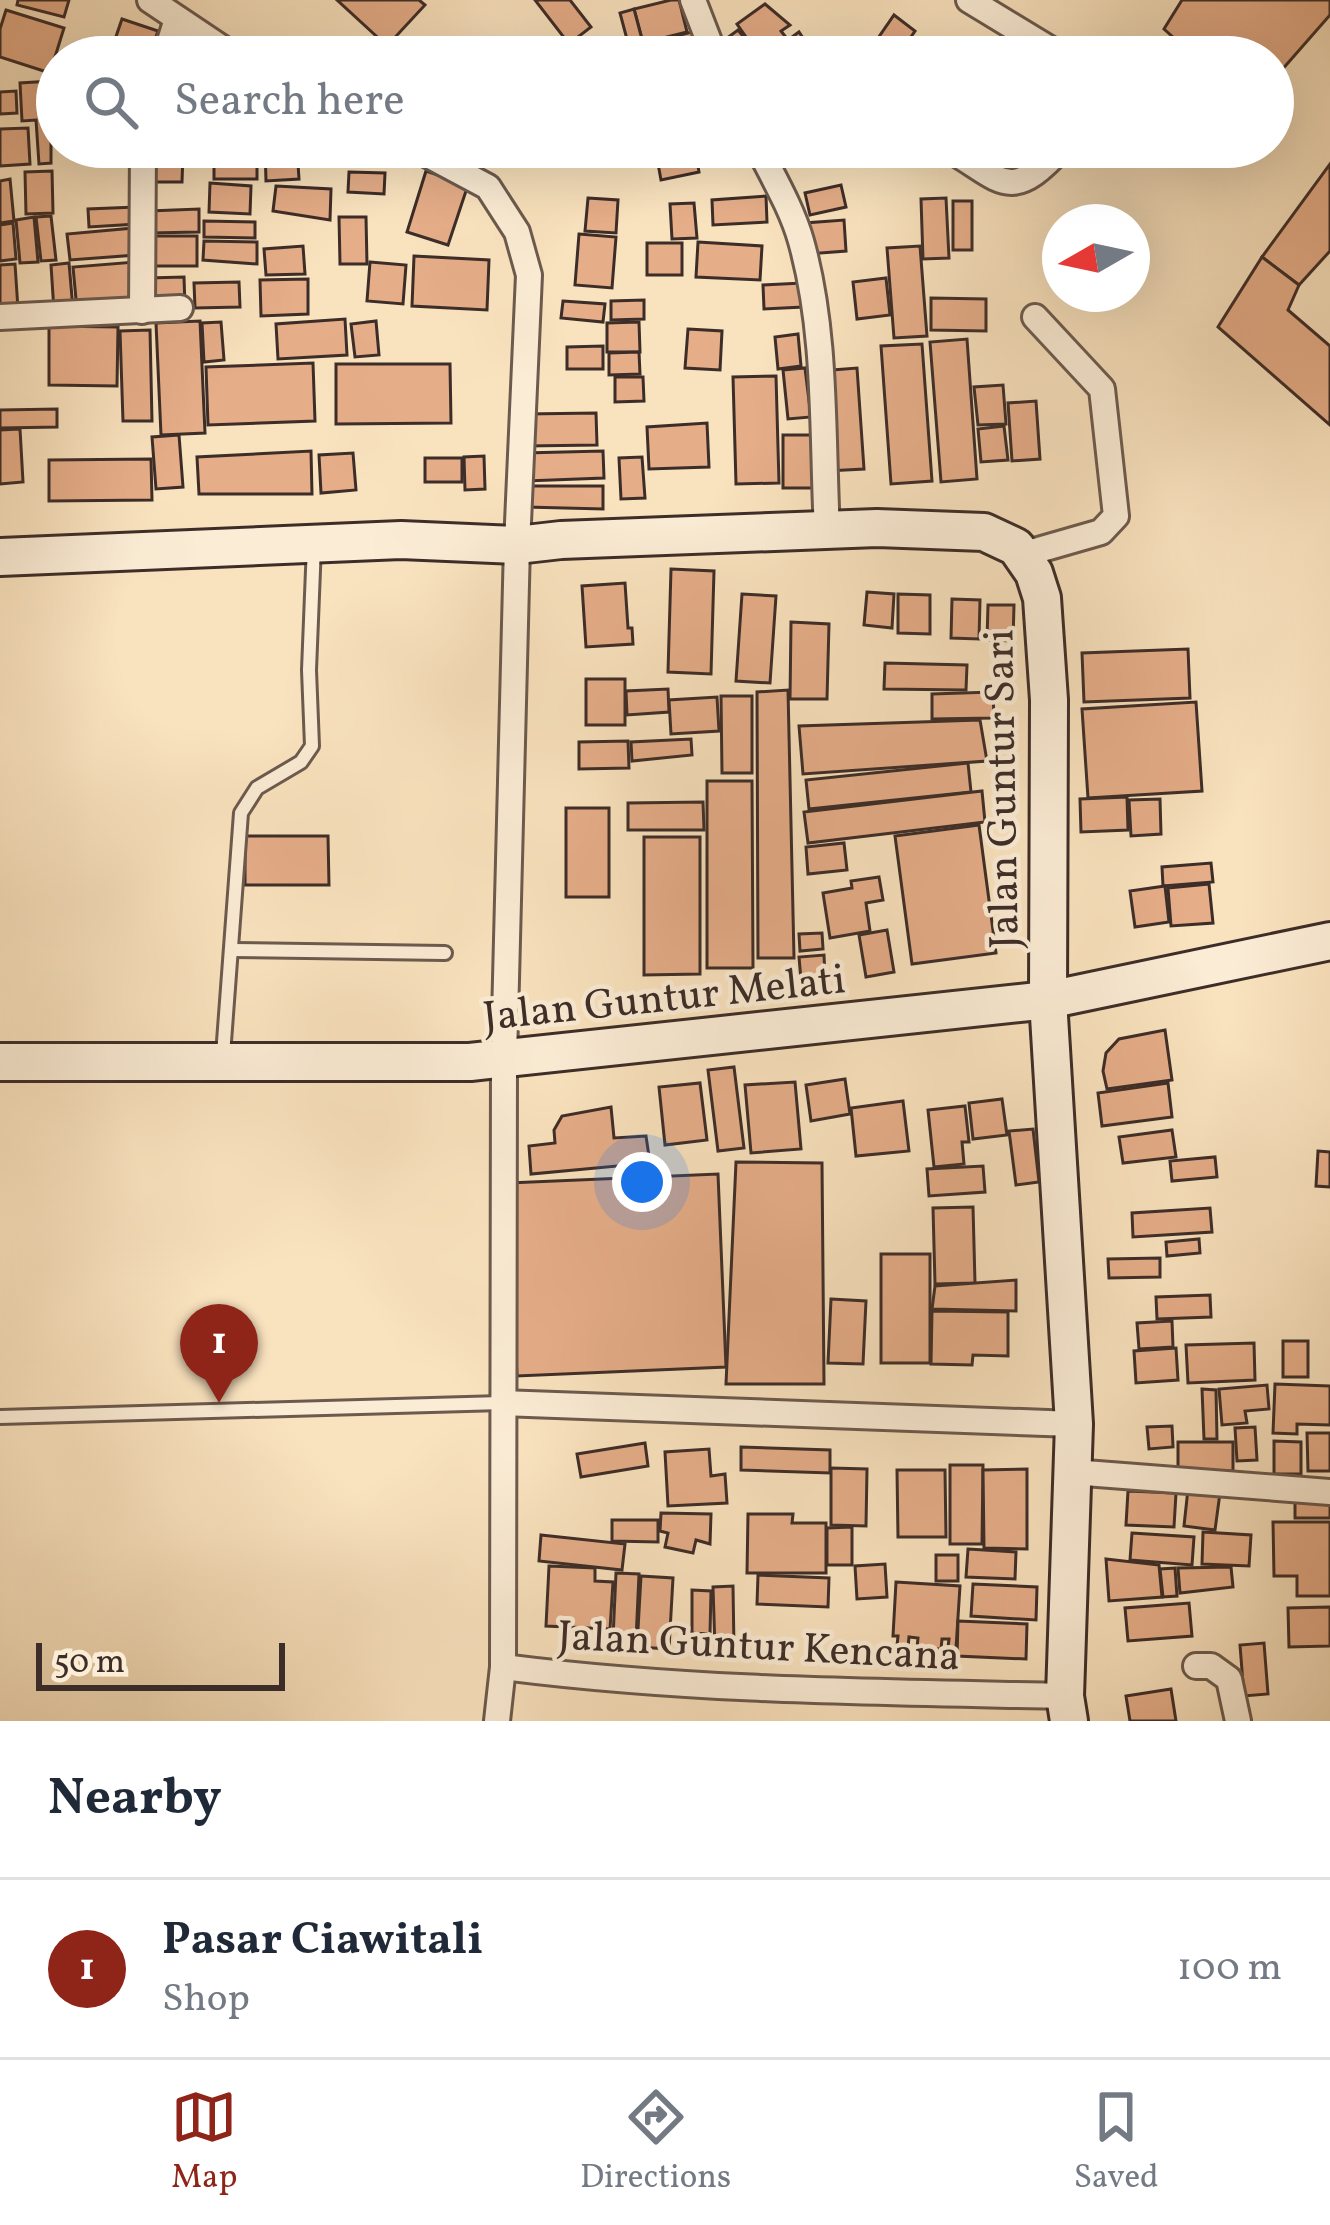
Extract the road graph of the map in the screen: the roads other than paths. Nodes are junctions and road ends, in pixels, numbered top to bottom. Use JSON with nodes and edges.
{"nodes":[{"id":1,"x":150,"y":0,"type":"edge"},
{"id":2,"x":693,"y":0,"type":"edge"},
{"id":3,"x":968,"y":0,"type":"edge"},
{"id":4,"x":177,"y":19,"type":"junction"},
{"id":5,"x":172,"y":36,"type":"edge"},
{"id":6,"x":203,"y":36,"type":"edge"},
{"id":7,"x":707,"y":36,"type":"edge"},
{"id":8,"x":1028,"y":36,"type":"edge"},
{"id":9,"x":143,"y":168,"type":"edge"},
{"id":10,"x":452,"y":168,"type":"edge"},
{"id":11,"x":768,"y":168,"type":"edge"},
{"id":12,"x":978,"y":168,"type":"edge"},
{"id":13,"x":1036,"y":168,"type":"edge"},
{"id":14,"x":180,"y":308,"type":"dead end"},
{"id":15,"x":142,"y":310,"type":"junction"},
{"id":16,"x":0,"y":316,"type":"edge"},
{"id":17,"x":1036,"y":317,"type":"dead end"},
{"id":18,"x":827,"y":531,"type":"junction"},
{"id":19,"x":314,"y":544,"type":"junction"},
{"id":20,"x":517,"y":545,"type":"junction"},
{"id":21,"x":1021,"y":555,"type":"junction"},
{"id":22,"x":0,"y":557,"type":"edge"},
{"id":23,"x":1330,"y":941,"type":"edge"},
{"id":24,"x":231,"y":950,"type":"junction"},
{"id":25,"x":445,"y":952,"type":"dead end"},
{"id":26,"x":1048,"y":1000,"type":"junction"},
{"id":27,"x":504,"y":1058,"type":"junction"},
{"id":28,"x":0,"y":1062,"type":"edge"},
{"id":29,"x":223,"y":1062,"type":"junction"},
{"id":30,"x":502,"y":1403,"type":"junction"},
{"id":31,"x":0,"y":1417,"type":"edge"},
{"id":32,"x":1074,"y":1424,"type":"junction"},
{"id":33,"x":1072,"y":1472,"type":"junction"},
{"id":34,"x":1330,"y":1492,"type":"edge"},
{"id":35,"x":1196,"y":1666,"type":"dead end"},
{"id":36,"x":503,"y":1667,"type":"junction"},
{"id":37,"x":1067,"y":1708,"type":"edge"},
{"id":38,"x":497,"y":1721,"type":"edge"},
{"id":39,"x":1238,"y":1721,"type":"edge"}],
"edges":[{"from":1,"to":4,"type":"street"},
{"from":2,"to":7,"type":"street"},
{"from":3,"to":8,"type":"street"},
{"from":4,"to":5,"type":"street"},
{"from":4,"to":6,"type":"street"},
{"from":9,"to":15,"type":"street"},
{"from":10,"to":20,"type":"street"},
{"from":11,"to":18,"type":"street"},
{"from":12,"to":13,"type":"street"},
{"from":14,"to":15,"type":"street"},
{"from":15,"to":16,"type":"street"},
{"from":17,"to":21,"type":"street"},
{"from":18,"to":20,"type":"street"},
{"from":18,"to":21,"type":"street"},
{"from":19,"to":20,"type":"street"},
{"from":19,"to":22,"type":"street"},
{"from":19,"to":24,"type":"lane"},
{"from":20,"to":27,"type":"street"},
{"from":21,"to":26,"type":"street","name":"Jalan Guntur Sari"},
{"from":23,"to":26,"type":"street","name":"Jalan Guntur Melati"},
{"from":24,"to":25,"type":"lane"},
{"from":24,"to":29,"type":"lane"},
{"from":26,"to":27,"type":"street","name":"Jalan Guntur Melati"},
{"from":26,"to":32,"type":"street","name":"Jalan Guntur Sari"},
{"from":27,"to":29,"type":"street","name":"Jalan Guntur Melati"},
{"from":27,"to":30,"type":"street"},
{"from":28,"to":29,"type":"street","name":"Jalan Guntur Melati"},
{"from":30,"to":31,"type":"lane"},
{"from":30,"to":32,"type":"street"},
{"from":30,"to":36,"type":"street"},
{"from":32,"to":33,"type":"street","name":"Jalan Guntur Sari"},
{"from":33,"to":34,"type":"street"},
{"from":33,"to":37,"type":"street","name":"Jalan Guntur Sari"},
{"from":35,"to":39,"type":"street"},
{"from":36,"to":37,"type":"street","name":"Jalan Guntur Kencana"},
{"from":36,"to":38,"type":"street","name":"Jalan Guntur Kencana"}]}
